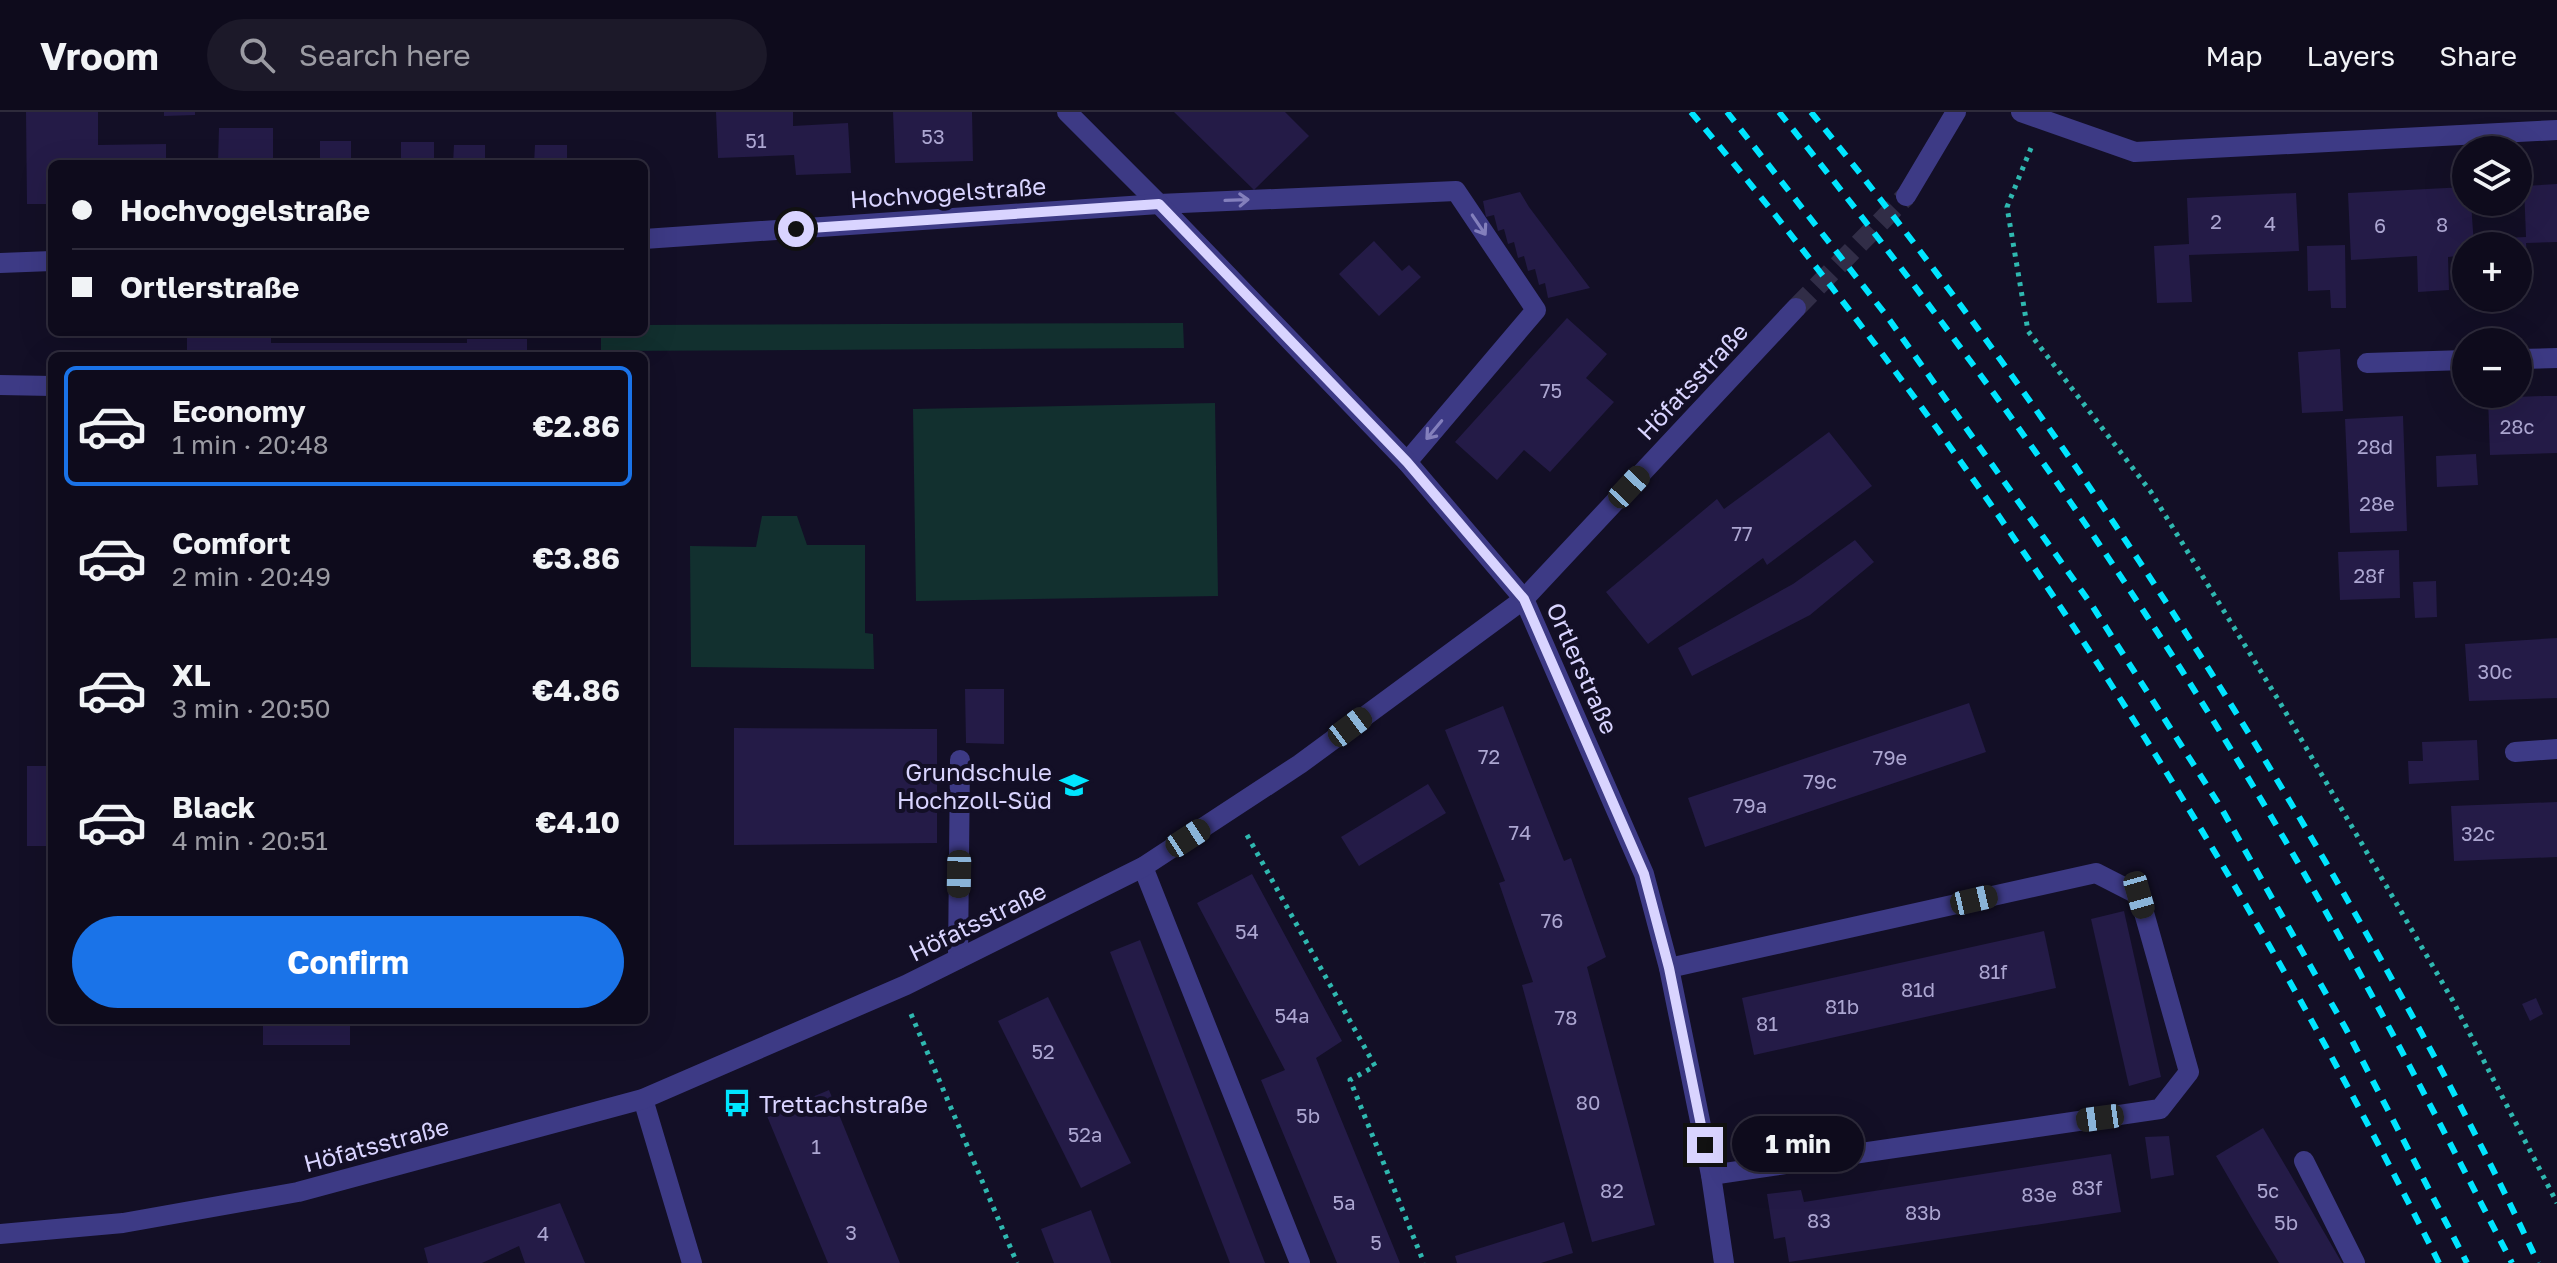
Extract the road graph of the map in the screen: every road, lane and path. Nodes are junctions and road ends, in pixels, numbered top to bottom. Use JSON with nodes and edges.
{"nodes":[{"id":1,"x":1067,"y":112,"type":"edge"},
{"id":2,"x":1956,"y":112,"type":"edge"},
{"id":3,"x":2031,"y":116,"type":"edge"},
{"id":4,"x":2557,"y":130,"type":"edge"},
{"id":5,"x":1906,"y":196,"type":"tunnel mouth"},
{"id":6,"x":1159,"y":204,"type":"junction"},
{"id":7,"x":648,"y":239,"type":"edge"},
{"id":8,"x":48,"y":261,"type":"edge"},
{"id":9,"x":0,"y":263,"type":"edge"},
{"id":10,"x":1796,"y":308,"type":"tunnel mouth"},
{"id":11,"x":2557,"y":358,"type":"edge"},
{"id":12,"x":2532,"y":359,"type":"edge"},
{"id":13,"x":2452,"y":360,"type":"edge"},
{"id":14,"x":2367,"y":363,"type":"dead end"},
{"id":15,"x":0,"y":385,"type":"edge"},
{"id":16,"x":48,"y":386,"type":"edge"},
{"id":17,"x":1407,"y":462,"type":"junction"},
{"id":18,"x":1524,"y":599,"type":"junction"},
{"id":19,"x":2557,"y":749,"type":"edge"},
{"id":20,"x":2515,"y":752,"type":"dead end"},
{"id":21,"x":960,"y":760,"type":"dead end"},
{"id":22,"x":1233,"y":809,"type":"junction"},
{"id":23,"x":1143,"y":867,"type":"junction"},
{"id":24,"x":958,"y":959,"type":"junction"},
{"id":25,"x":1669,"y":968,"type":"junction"},
{"id":26,"x":900,"y":988,"type":"junction"},
{"id":27,"x":643,"y":1099,"type":"junction"},
{"id":28,"x":2304,"y":1161,"type":"dead end"},
{"id":29,"x":1711,"y":1175,"type":"junction"},
{"id":30,"x":2557,"y":1203,"type":"edge"},
{"id":31,"x":0,"y":1234,"type":"edge"},
{"id":32,"x":1717,"y":1261,"type":"edge"},
{"id":33,"x":692,"y":1263,"type":"edge"},
{"id":34,"x":1017,"y":1263,"type":"edge"},
{"id":35,"x":1300,"y":1263,"type":"edge"},
{"id":36,"x":1424,"y":1263,"type":"edge"},
{"id":37,"x":2355,"y":1263,"type":"edge"}],
"edges":[{"from":1,"to":6,"type":"street","name":"Ortlerstraße"},
{"from":2,"to":5,"type":"street"},
{"from":3,"to":4,"type":"street"},
{"from":3,"to":30,"type":"path"},
{"from":6,"to":7,"type":"street","name":"Hochvogelstraße"},
{"from":6,"to":17,"type":"street","name":"Ortlerstraße"},
{"from":6,"to":17,"type":"street","name":"Hochvogelstraße","one_way":true},
{"from":8,"to":9,"type":"street"},
{"from":10,"to":18,"type":"street","name":"Höfatsstraße"},
{"from":11,"to":12,"type":"street"},
{"from":13,"to":14,"type":"street"},
{"from":15,"to":16,"type":"street"},
{"from":17,"to":18,"type":"street","name":"Ortlerstraße"},
{"from":18,"to":22,"type":"street","name":"Höfatsstraße"},
{"from":18,"to":25,"type":"street","name":"Ortlerstraße"},
{"from":19,"to":20,"type":"street"},
{"from":21,"to":24,"type":"street"},
{"from":22,"to":23,"type":"street","name":"Höfatsstraße"},
{"from":22,"to":36,"type":"path"},
{"from":23,"to":24,"type":"street","name":"Höfatsstraße"},
{"from":23,"to":35,"type":"street"},
{"from":24,"to":26,"type":"street","name":"Höfatsstraße"},
{"from":25,"to":29,"type":"street","name":"Ortlerstraße"},
{"from":25,"to":29,"type":"street"},
{"from":26,"to":27,"type":"street","name":"Höfatsstraße"},
{"from":26,"to":34,"type":"path"},
{"from":27,"to":31,"type":"street","name":"Höfatsstraße"},
{"from":27,"to":33,"type":"street"},
{"from":28,"to":37,"type":"street"},
{"from":29,"to":32,"type":"street","name":"Ortlerstraße"}]}
